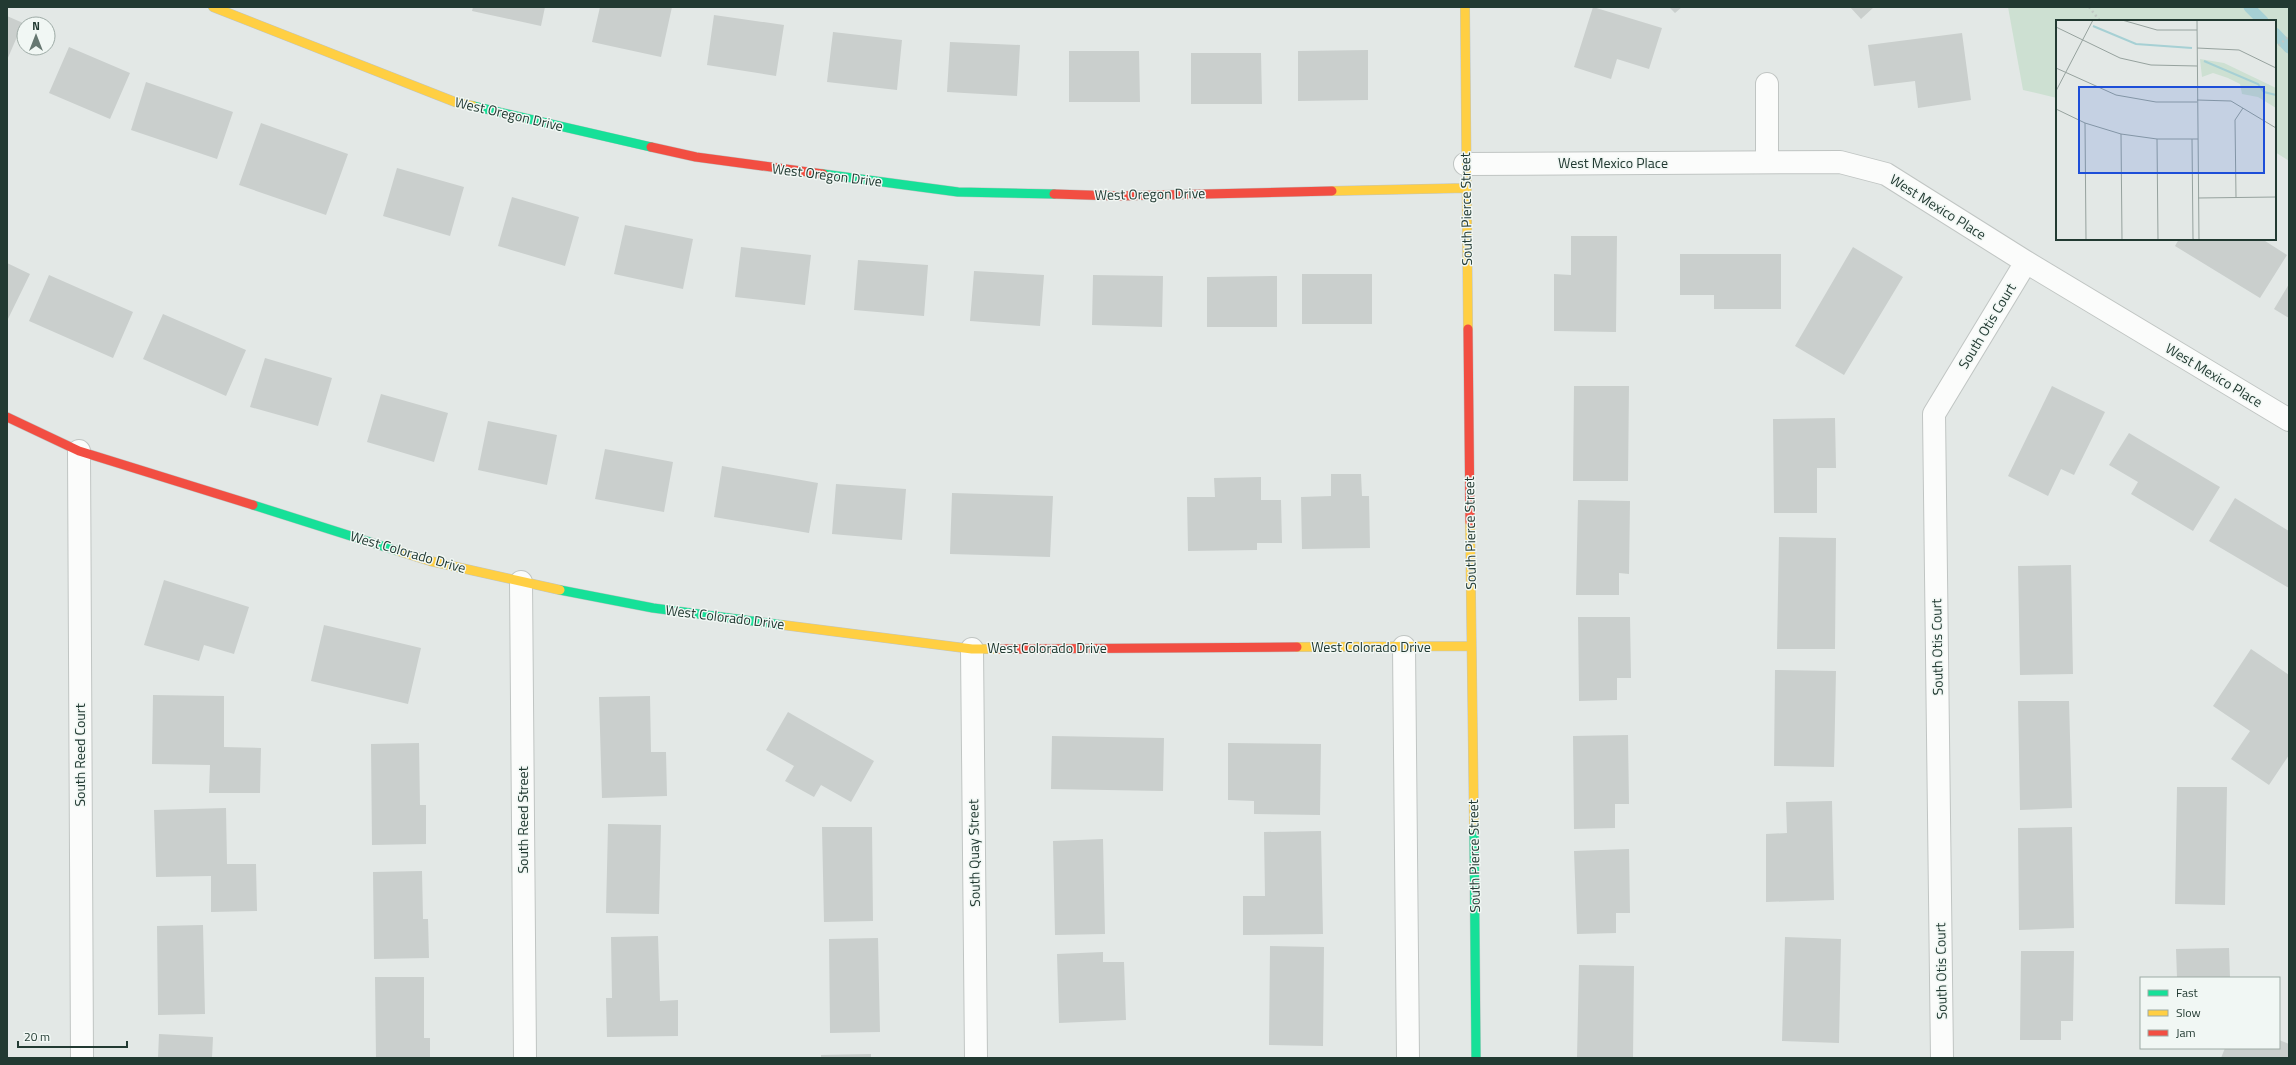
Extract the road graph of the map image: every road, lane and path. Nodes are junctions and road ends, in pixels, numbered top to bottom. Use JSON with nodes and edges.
{"nodes":[{"id":1,"x":213,"y":7,"type":"edge"},
{"id":2,"x":1465,"y":7,"type":"edge"},
{"id":3,"x":2089,"y":7,"type":"edge"},
{"id":4,"x":2099,"y":20,"type":"edge"},
{"id":5,"x":2289,"y":36,"type":"edge"},
{"id":6,"x":2276,"y":48,"type":"edge"},
{"id":7,"x":1767,"y":84,"type":"dead end"},
{"id":8,"x":1767,"y":162,"type":"junction"},
{"id":9,"x":1465,"y":164,"type":"junction"},
{"id":10,"x":1466,"y":188,"type":"junction"},
{"id":11,"x":2026,"y":262,"type":"junction"},
{"id":12,"x":7,"y":417,"type":"edge"},
{"id":13,"x":2289,"y":420,"type":"edge"},
{"id":14,"x":79,"y":452,"type":"junction"},
{"id":15,"x":521,"y":582,"type":"junction"},
{"id":16,"x":1471,"y":646,"type":"junction"},
{"id":17,"x":1404,"y":647,"type":"junction"},
{"id":18,"x":972,"y":649,"type":"junction"},
{"id":19,"x":82,"y":1058,"type":"edge"},
{"id":20,"x":525,"y":1058,"type":"edge"},
{"id":21,"x":976,"y":1058,"type":"edge"},
{"id":22,"x":1408,"y":1058,"type":"edge"},
{"id":23,"x":1476,"y":1058,"type":"edge"},
{"id":24,"x":1942,"y":1058,"type":"edge"}],
"edges":[{"from":1,"to":10,"type":"street","name":"West Oregon Drive"},
{"from":2,"to":9,"type":"street","name":"South Pierce Street"},
{"from":3,"to":4,"type":"path"},
{"from":5,"to":6,"type":"path"},
{"from":7,"to":8,"type":"street"},
{"from":8,"to":9,"type":"street","name":"West Mexico Place"},
{"from":8,"to":11,"type":"street","name":"West Mexico Place"},
{"from":9,"to":10,"type":"street","name":"South Pierce Street"},
{"from":10,"to":16,"type":"street","name":"South Pierce Street"},
{"from":11,"to":13,"type":"street","name":"West Mexico Place"},
{"from":11,"to":24,"type":"street","name":"South Otis Court"},
{"from":12,"to":14,"type":"street","name":"West Colorado Drive"},
{"from":14,"to":15,"type":"street","name":"West Colorado Drive"},
{"from":14,"to":19,"type":"street","name":"South Reed Court"},
{"from":15,"to":18,"type":"street","name":"West Colorado Drive"},
{"from":15,"to":20,"type":"street","name":"South Reed Street"},
{"from":16,"to":17,"type":"street","name":"West Colorado Drive"},
{"from":16,"to":23,"type":"street","name":"South Pierce Street"},
{"from":17,"to":18,"type":"street","name":"West Colorado Drive"},
{"from":17,"to":22,"type":"street"},
{"from":18,"to":21,"type":"street","name":"South Quay Street"}]}
